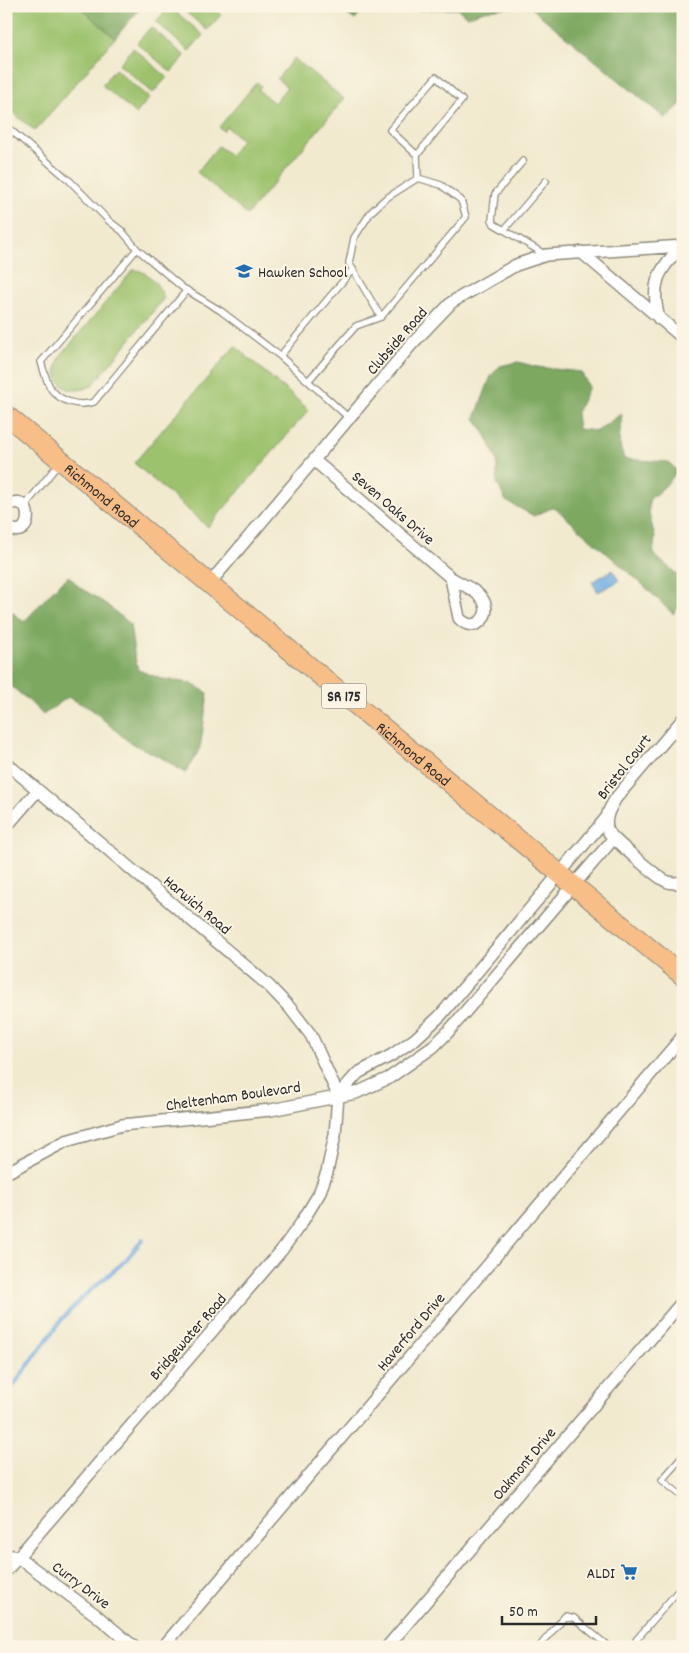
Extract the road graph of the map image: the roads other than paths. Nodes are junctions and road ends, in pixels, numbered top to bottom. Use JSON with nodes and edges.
{"nodes":[{"id":1,"x":6,"y":126,"type":"edge"},
{"id":2,"x":416,"y":155,"type":"junction"},
{"id":3,"x":523,"y":161,"type":"dead end"},
{"id":4,"x":418,"y":178,"type":"junction"},
{"id":5,"x":546,"y":181,"type":"dead end"},
{"id":6,"x":504,"y":230,"type":"junction"},
{"id":7,"x":683,"y":246,"type":"edge"},
{"id":8,"x":137,"y":250,"type":"junction"},
{"id":9,"x":581,"y":252,"type":"junction"},
{"id":10,"x":546,"y":255,"type":"junction"},
{"id":11,"x":353,"y":270,"type":"junction"},
{"id":12,"x":187,"y":290,"type":"junction"},
{"id":13,"x":381,"y":317,"type":"junction"},
{"id":14,"x":659,"y":319,"type":"junction"},
{"id":15,"x":683,"y":338,"type":"edge"},
{"id":16,"x":280,"y":356,"type":"junction"},
{"id":17,"x":308,"y":381,"type":"junction"},
{"id":18,"x":6,"y":414,"type":"edge"},
{"id":19,"x":350,"y":419,"type":"junction"},
{"id":20,"x":61,"y":461,"type":"junction"},
{"id":21,"x":315,"y":461,"type":"junction"},
{"id":22,"x":6,"y":507,"type":"edge"},
{"id":23,"x":24,"y":507,"type":"junction"},
{"id":24,"x":6,"y":526,"type":"edge"},
{"id":25,"x":451,"y":578,"type":"dead end"},
{"id":26,"x":209,"y":584,"type":"junction"},
{"id":27,"x":683,"y":719,"type":"edge"},
{"id":28,"x":6,"y":763,"type":"edge"},
{"id":29,"x":38,"y":790,"type":"junction"},
{"id":30,"x":607,"y":817,"type":"junction"},
{"id":31,"x":6,"y":827,"type":"edge"},
{"id":32,"x":614,"y":838,"type":"junction"},
{"id":33,"x":567,"y":880,"type":"junction"},
{"id":34,"x":683,"y":882,"type":"edge"},
{"id":35,"x":683,"y":976,"type":"edge"},
{"id":36,"x":683,"y":1036,"type":"edge"},
{"id":37,"x":338,"y":1096,"type":"junction"},
{"id":38,"x":6,"y":1173,"type":"edge"},
{"id":39,"x":683,"y":1301,"type":"edge"},
{"id":40,"x":683,"y":1456,"type":"edge"},
{"id":41,"x":683,"y":1497,"type":"edge"},
{"id":42,"x":6,"y":1555,"type":"edge"},
{"id":43,"x":18,"y":1557,"type":"junction"},
{"id":44,"x":6,"y":1572,"type":"edge"},
{"id":45,"x":683,"y":1585,"type":"edge"},
{"id":46,"x":134,"y":1647,"type":"edge"},
{"id":47,"x":163,"y":1647,"type":"edge"},
{"id":48,"x":387,"y":1647,"type":"edge"},
{"id":49,"x":539,"y":1647,"type":"edge"},
{"id":50,"x":609,"y":1647,"type":"edge"},
{"id":51,"x":636,"y":1647,"type":"edge"}],
"edges":[{"from":1,"to":8,"type":"lane"},
{"from":2,"to":2,"type":"lane"},
{"from":2,"to":4,"type":"lane"},
{"from":3,"to":6,"type":"lane"},
{"from":4,"to":11,"type":"lane"},
{"from":4,"to":13,"type":"lane"},
{"from":5,"to":6,"type":"lane"},
{"from":6,"to":10,"type":"lane"},
{"from":7,"to":9,"type":"street","name":"Clubside Road"},
{"from":7,"to":14,"type":"street"},
{"from":8,"to":12,"type":"lane"},
{"from":8,"to":12,"type":"lane"},
{"from":9,"to":10,"type":"street","name":"Clubside Road"},
{"from":9,"to":14,"type":"street"},
{"from":10,"to":19,"type":"street","name":"Clubside Road"},
{"from":11,"to":13,"type":"lane"},
{"from":11,"to":16,"type":"lane"},
{"from":12,"to":16,"type":"lane"},
{"from":13,"to":17,"type":"lane"},
{"from":14,"to":15,"type":"street"},
{"from":16,"to":17,"type":"lane"},
{"from":17,"to":19,"type":"lane"},
{"from":18,"to":20,"type":"main road","name":"Richmond Road","number":"SR 175"},
{"from":19,"to":21,"type":"street","name":"Clubside Road"},
{"from":20,"to":23,"type":"lane"},
{"from":20,"to":26,"type":"main road","name":"Richmond Road","number":"SR 175"},
{"from":21,"to":25,"type":"street","name":"Seven Oaks Drive"},
{"from":21,"to":26,"type":"street","name":"Clubside Road"},
{"from":22,"to":23,"type":"street"},
{"from":23,"to":24,"type":"street"},
{"from":26,"to":33,"type":"main road","name":"Richmond Road","number":"SR 175"},
{"from":27,"to":30,"type":"street","name":"Bristol Court"},
{"from":28,"to":29,"type":"street","name":"Harwich Road"},
{"from":29,"to":31,"type":"street"},
{"from":29,"to":37,"type":"street","name":"Harwich Road"},
{"from":30,"to":32,"type":"street","name":"Bristol Court"},
{"from":30,"to":33,"type":"street"},
{"from":32,"to":33,"type":"street"},
{"from":32,"to":34,"type":"street"},
{"from":33,"to":35,"type":"main road","name":"Richmond Road","number":"SR 175"},
{"from":33,"to":37,"type":"street"},
{"from":33,"to":37,"type":"street","name":"Cheltenham Boulevard"},
{"from":36,"to":47,"type":"street","name":"Haverford Drive"},
{"from":37,"to":38,"type":"street","name":"Cheltenham Boulevard"},
{"from":37,"to":43,"type":"street","name":"Bridgewater Road"},
{"from":39,"to":48,"type":"street","name":"Oakmont Drive"},
{"from":40,"to":41,"type":"lane"},
{"from":42,"to":43,"type":"street","name":"Curry Drive"},
{"from":43,"to":44,"type":"street","name":"Bridgewater Road"},
{"from":43,"to":46,"type":"street","name":"Curry Drive"},
{"from":45,"to":51,"type":"lane"},
{"from":49,"to":50,"type":"lane"}]}
